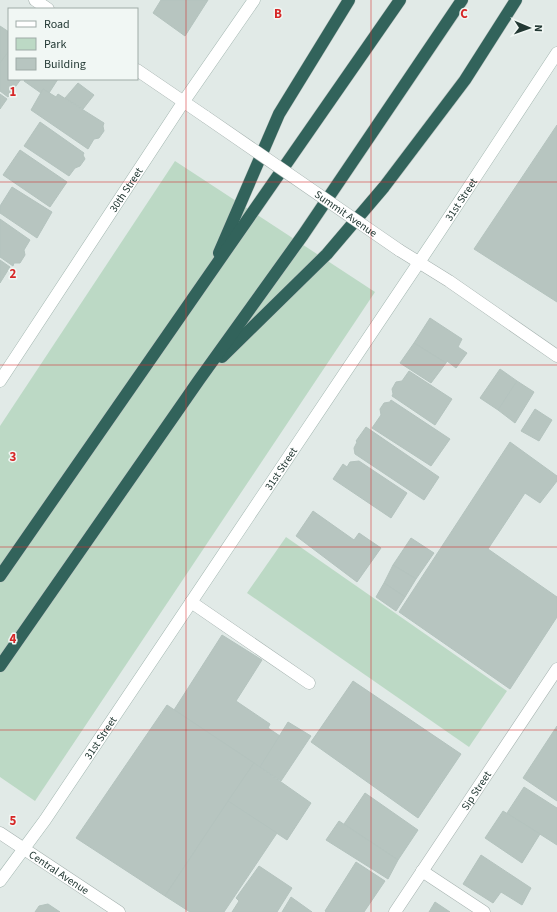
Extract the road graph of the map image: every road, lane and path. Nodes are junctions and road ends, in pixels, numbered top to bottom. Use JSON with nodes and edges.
{"nodes":[{"id":1,"x":35,"y":0,"type":"edge"},
{"id":2,"x":254,"y":0,"type":"edge"},
{"id":3,"x":349,"y":0,"type":"edge"},
{"id":4,"x":400,"y":0,"type":"edge"},
{"id":5,"x":462,"y":0,"type":"edge"},
{"id":6,"x":516,"y":0,"type":"edge"},
{"id":7,"x":47,"y":8,"type":"edge"},
{"id":8,"x":557,"y":53,"type":"edge"},
{"id":9,"x":138,"y":71,"type":"edge"},
{"id":10,"x":184,"y":101,"type":"junction"},
{"id":11,"x":419,"y":263,"type":"junction"},
{"id":12,"x":208,"y":277,"type":"junction"},
{"id":13,"x":557,"y":356,"type":"edge"},
{"id":14,"x":199,"y":380,"type":"junction"},
{"id":15,"x":0,"y":381,"type":"edge"},
{"id":16,"x":0,"y":576,"type":"edge"},
{"id":17,"x":191,"y":602,"type":"junction"},
{"id":18,"x":0,"y":666,"type":"edge"},
{"id":19,"x":557,"y":669,"type":"edge"},
{"id":20,"x":309,"y":683,"type":"dead end"},
{"id":21,"x":0,"y":832,"type":"edge"},
{"id":22,"x":25,"y":850,"type":"junction"},
{"id":23,"x":422,"y":871,"type":"junction"},
{"id":24,"x":0,"y":881,"type":"edge"},
{"id":25,"x":120,"y":912,"type":"edge"},
{"id":26,"x":395,"y":912,"type":"edge"},
{"id":27,"x":484,"y":912,"type":"edge"}],
"edges":[{"from":1,"to":7,"type":"main road"},
{"from":2,"to":10,"type":"main road","name":"30th Street"},
{"from":3,"to":12,"type":"highway"},
{"from":4,"to":12,"type":"highway"},
{"from":5,"to":14,"type":"highway"},
{"from":6,"to":14,"type":"highway"},
{"from":8,"to":11,"type":"main road","name":"31st Street"},
{"from":9,"to":10,"type":"main road","name":"Summit Avenue"},
{"from":10,"to":11,"type":"main road","name":"Summit Avenue","bridge":true},
{"from":10,"to":15,"type":"main road","name":"30th Street"},
{"from":11,"to":13,"type":"main road","name":"Summit Avenue"},
{"from":11,"to":17,"type":"main road","name":"31st Street"},
{"from":12,"to":16,"type":"highway"},
{"from":14,"to":18,"type":"highway"},
{"from":17,"to":20,"type":"main road"},
{"from":17,"to":22,"type":"main road","name":"31st Street"},
{"from":19,"to":23,"type":"main road","name":"Sip Street"},
{"from":21,"to":22,"type":"main road","name":"Central Avenue"},
{"from":22,"to":24,"type":"main road","name":"31st Street"},
{"from":22,"to":25,"type":"main road","name":"Central Avenue"},
{"from":23,"to":26,"type":"main road","name":"Sip Street"},
{"from":23,"to":27,"type":"main road"}]}
